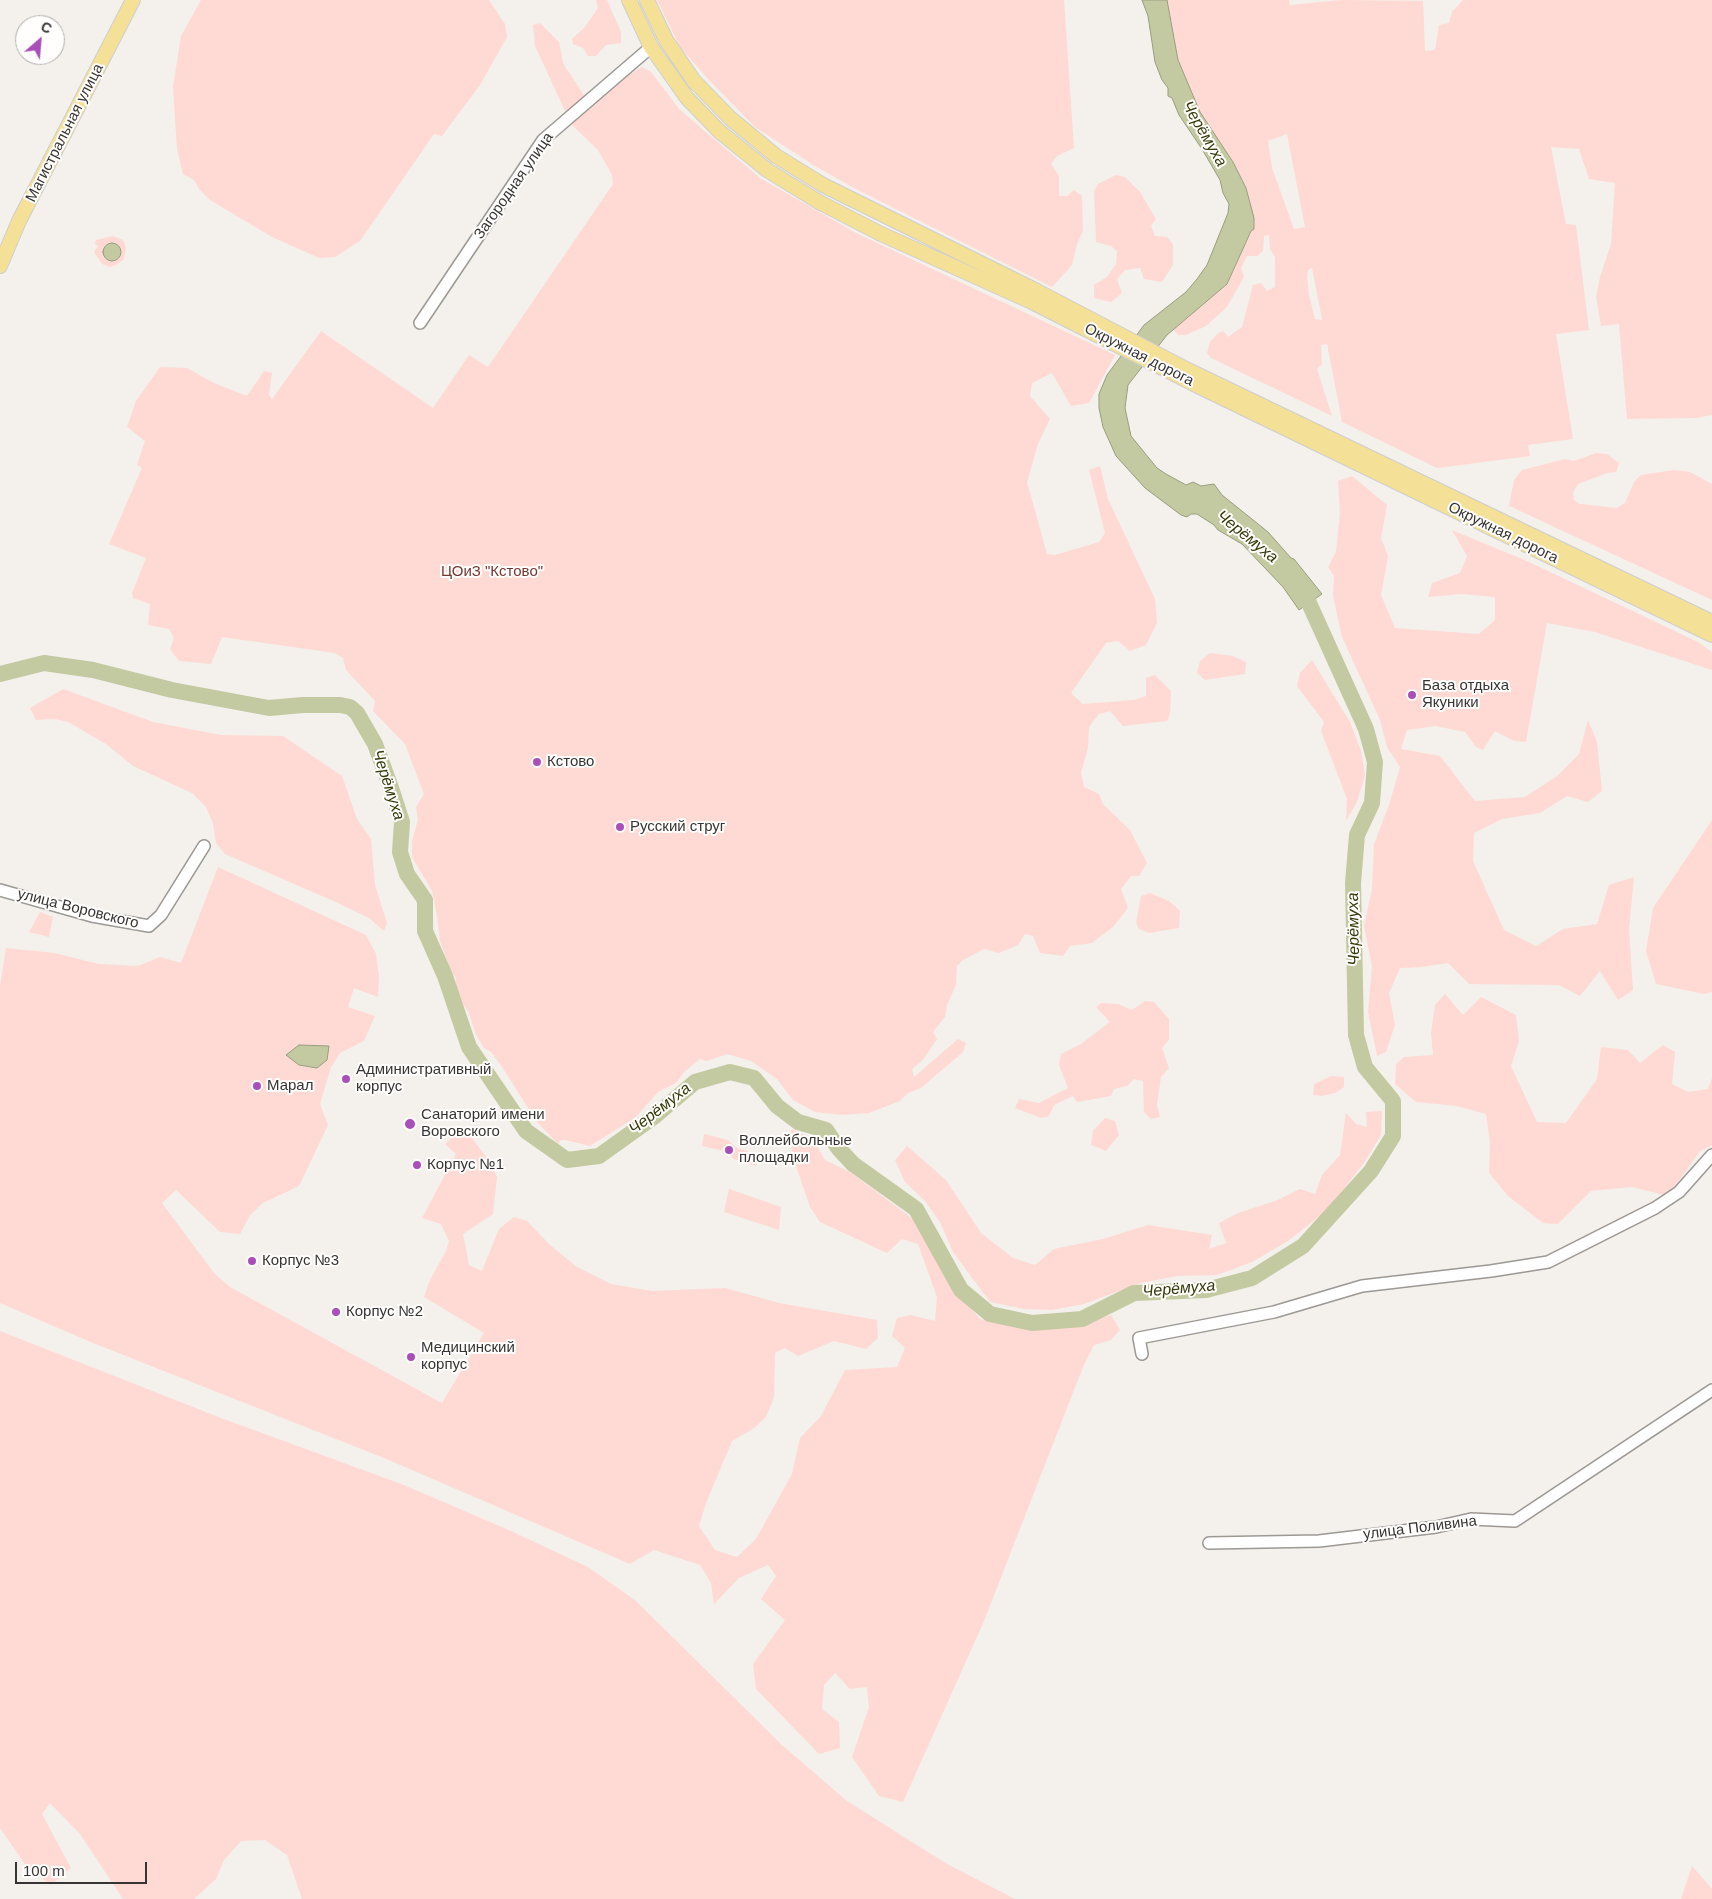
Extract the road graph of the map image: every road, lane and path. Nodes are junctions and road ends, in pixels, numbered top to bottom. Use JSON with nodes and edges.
{"nodes":[{"id":1,"x":133,"y":0,"type":"edge"},
{"id":2,"x":629,"y":0,"type":"edge"},
{"id":3,"x":647,"y":0,"type":"edge"},
{"id":4,"x":651,"y":47,"type":"junction"},
{"id":5,"x":0,"y":266,"type":"edge"},
{"id":6,"x":420,"y":323,"type":"dead end"},
{"id":7,"x":1092,"y":326,"type":"junction"},
{"id":8,"x":1184,"y":373,"type":"junction"},
{"id":9,"x":1712,"y":622,"type":"edge"},
{"id":10,"x":1712,"y":635,"type":"edge"},
{"id":11,"x":204,"y":846,"type":"dead end"},
{"id":12,"x":0,"y":890,"type":"edge"},
{"id":13,"x":1712,"y":1155,"type":"edge"},
{"id":14,"x":1142,"y":1354,"type":"dead end"},
{"id":15,"x":1712,"y":1390,"type":"edge"},
{"id":16,"x":1209,"y":1543,"type":"dead end"}],
"edges":[{"from":1,"to":5,"type":"main road","name":"Магистральная улица"},
{"from":2,"to":4,"type":"main road","name":"Окружная дорога"},
{"from":3,"to":7,"type":"main road","name":"Окружная дорога"},
{"from":4,"to":6,"type":"street","name":"Загородная улица"},
{"from":4,"to":7,"type":"main road","name":"Окружная дорога"},
{"from":7,"to":8,"type":"main road","name":"Окружная дорога"},
{"from":8,"to":9,"type":"main road","name":"Окружная дорога"},
{"from":8,"to":10,"type":"main road","name":"Окружная дорога"},
{"from":11,"to":12,"type":"street","name":"улица Воровского"},
{"from":13,"to":14,"type":"street"},
{"from":15,"to":16,"type":"street","name":"улица Поливина"}]}
